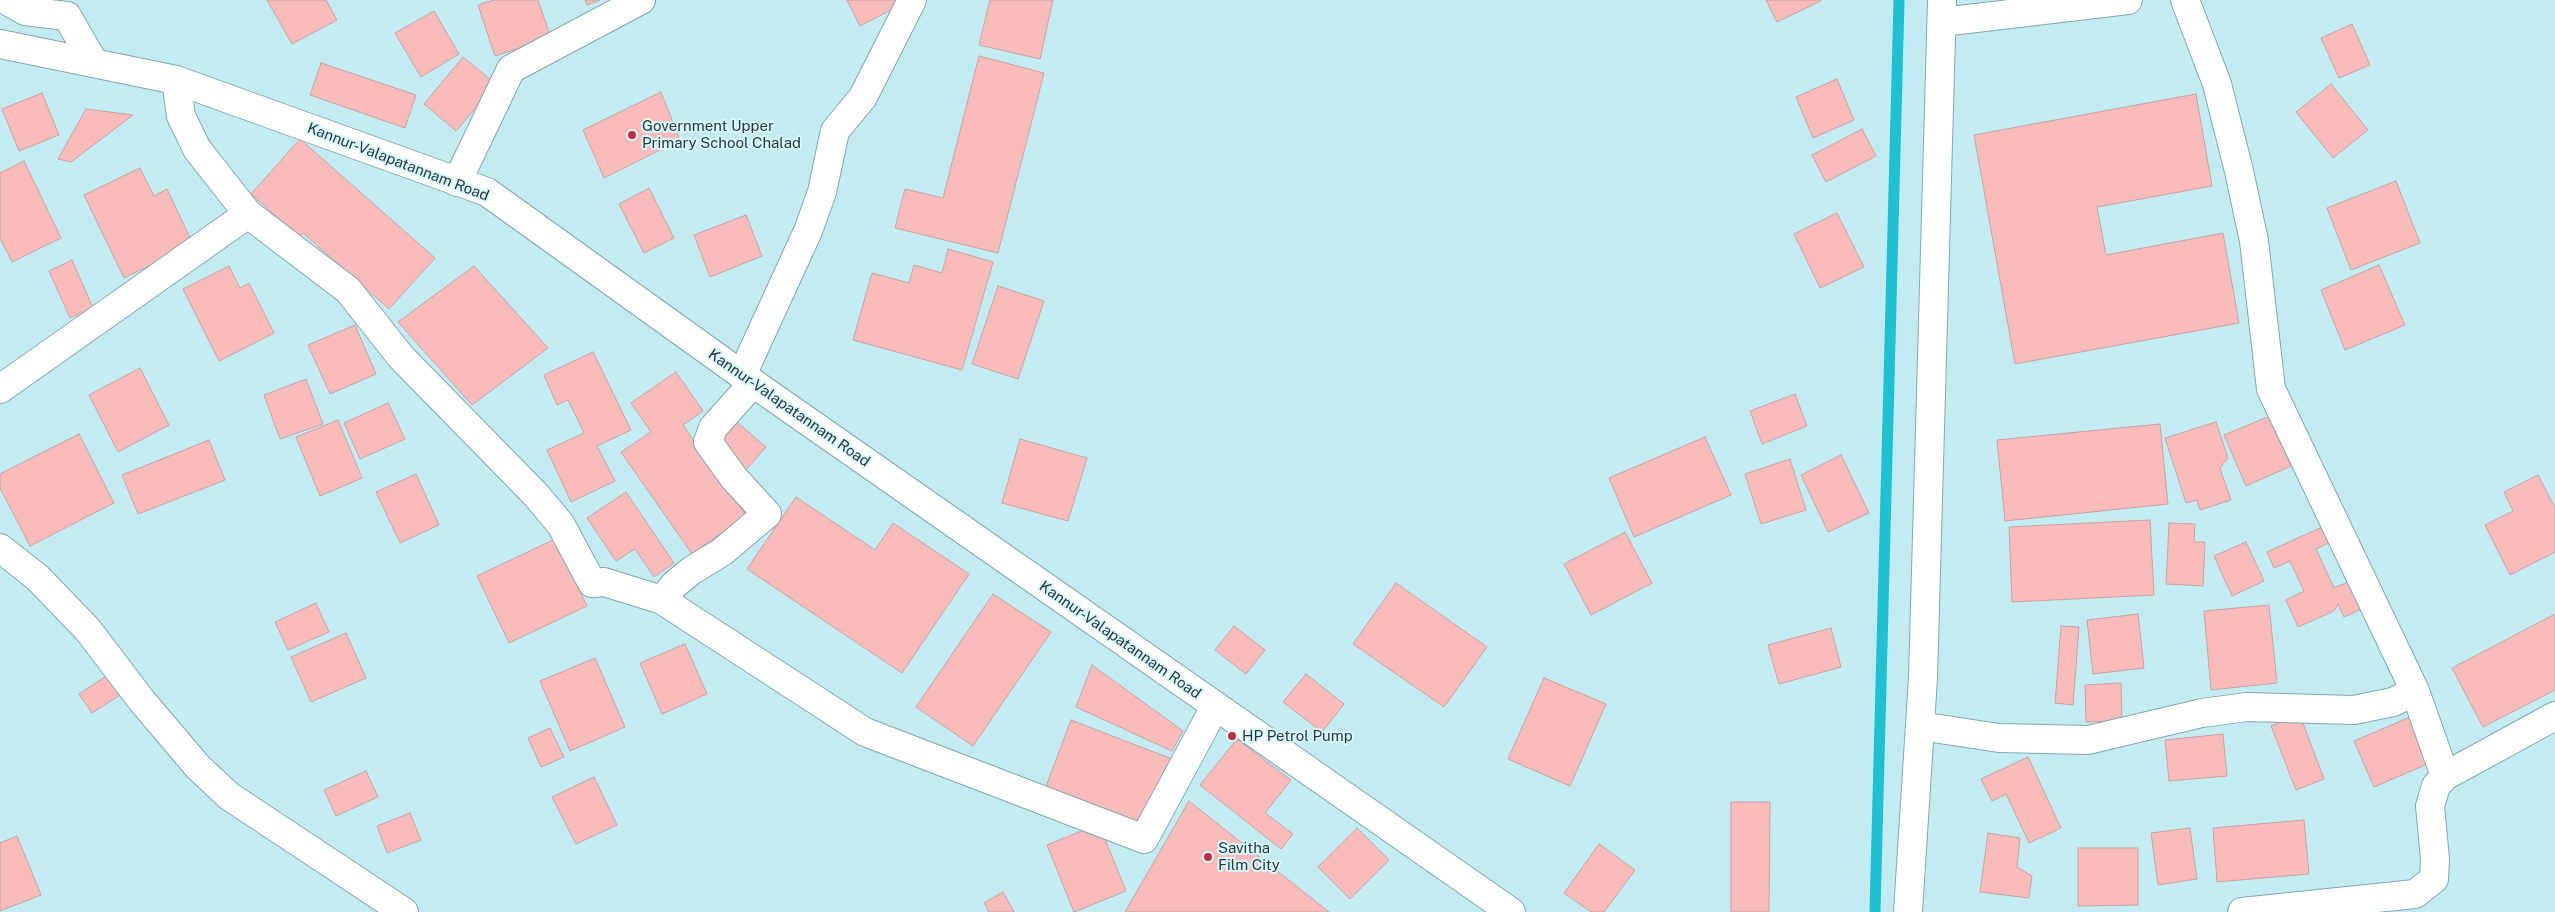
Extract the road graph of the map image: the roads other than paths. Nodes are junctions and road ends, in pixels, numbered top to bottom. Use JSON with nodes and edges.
{"nodes":[{"id":1,"x":6,"y":0,"type":"edge"},
{"id":2,"x":641,"y":0,"type":"edge"},
{"id":3,"x":912,"y":0,"type":"edge"},
{"id":4,"x":2128,"y":0,"type":"edge"},
{"id":5,"x":2185,"y":0,"type":"edge"},
{"id":6,"x":1942,"y":11,"type":"edge"},
{"id":7,"x":0,"y":44,"type":"edge"},
{"id":8,"x":94,"y":63,"type":"junction"},
{"id":9,"x":176,"y":80,"type":"junction"},
{"id":10,"x":457,"y":182,"type":"junction"},
{"id":11,"x":248,"y":214,"type":"junction"},
{"id":12,"x":748,"y":379,"type":"junction"},
{"id":13,"x":0,"y":389,"type":"edge"},
{"id":14,"x":0,"y":548,"type":"edge"},
{"id":15,"x":662,"y":600,"type":"junction"},
{"id":16,"x":2415,"y":691,"type":"junction"},
{"id":17,"x":1215,"y":707,"type":"junction"},
{"id":18,"x":2555,"y":716,"type":"edge"},
{"id":19,"x":1920,"y":726,"type":"junction"},
{"id":20,"x":2446,"y":776,"type":"junction"},
{"id":21,"x":404,"y":912,"type":"edge"},
{"id":22,"x":1511,"y":912,"type":"edge"},
{"id":23,"x":1908,"y":912,"type":"edge"},
{"id":24,"x":2242,"y":912,"type":"edge"}],
"edges":[{"from":1,"to":8,"type":"street"},
{"from":2,"to":10,"type":"street"},
{"from":3,"to":12,"type":"street"},
{"from":4,"to":6,"type":"street"},
{"from":5,"to":16,"type":"street"},
{"from":6,"to":19,"type":"street"},
{"from":7,"to":8,"type":"street","name":"Kannur-Valapatannam Road"},
{"from":8,"to":9,"type":"street","name":"Kannur-Valapatannam Road"},
{"from":9,"to":10,"type":"street","name":"Kannur-Valapatannam Road"},
{"from":9,"to":11,"type":"street"},
{"from":10,"to":12,"type":"street","name":"Kannur-Valapatannam Road"},
{"from":11,"to":13,"type":"street"},
{"from":11,"to":15,"type":"street"},
{"from":12,"to":15,"type":"street"},
{"from":12,"to":17,"type":"street","name":"Kannur-Valapatannam Road"},
{"from":14,"to":21,"type":"street"},
{"from":15,"to":17,"type":"street"},
{"from":16,"to":19,"type":"street"},
{"from":16,"to":20,"type":"street"},
{"from":17,"to":22,"type":"street","name":"Kannur-Valapatannam Road"},
{"from":18,"to":20,"type":"street"},
{"from":19,"to":23,"type":"street"},
{"from":20,"to":24,"type":"street"}]}
